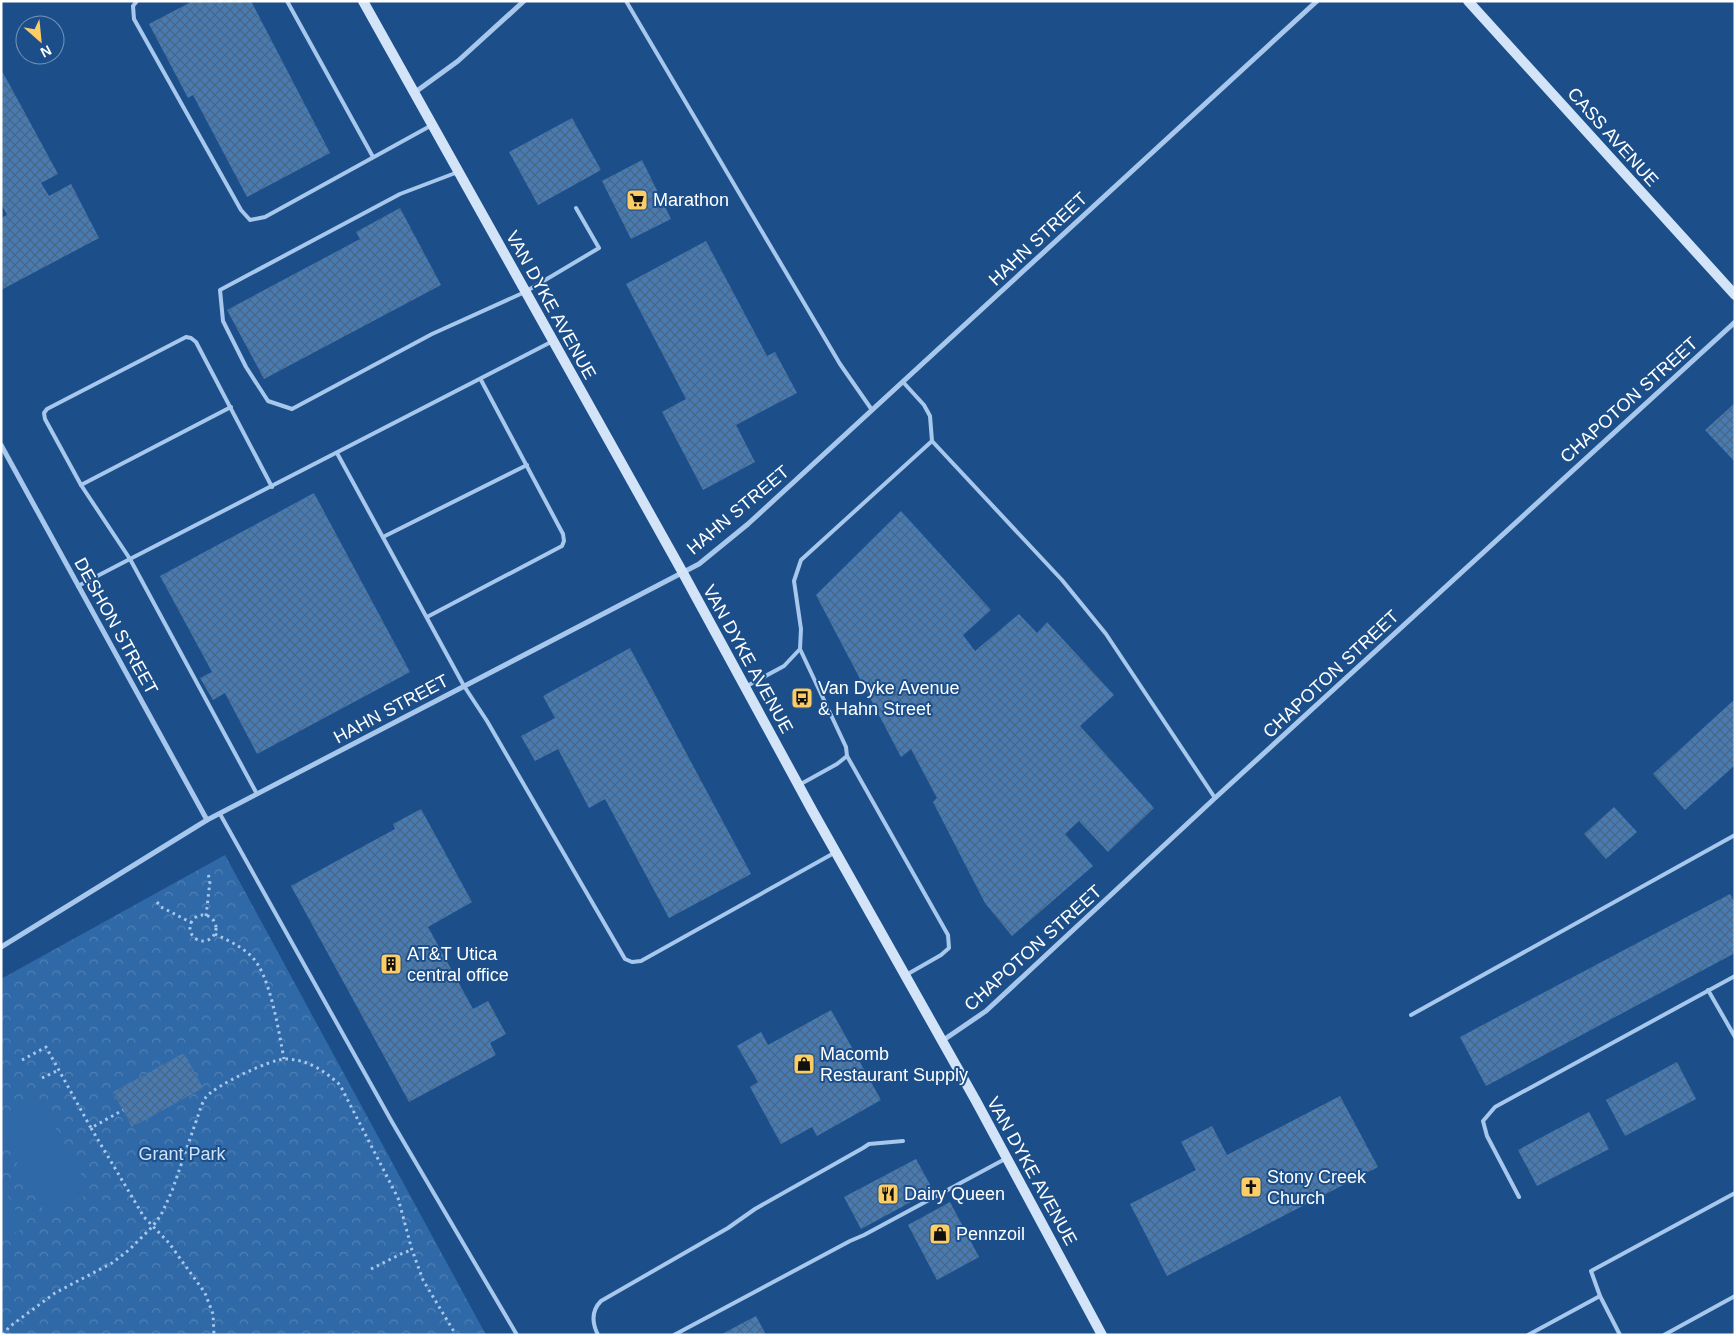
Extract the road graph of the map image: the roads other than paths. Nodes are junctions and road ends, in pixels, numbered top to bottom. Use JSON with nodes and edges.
{"nodes":[{"id":1,"x":137,"y":1,"type":"edge"},
{"id":2,"x":287,"y":1,"type":"edge"},
{"id":3,"x":363,"y":1,"type":"edge"},
{"id":4,"x":524,"y":1,"type":"edge"},
{"id":5,"x":626,"y":1,"type":"edge"},
{"id":6,"x":1317,"y":1,"type":"edge"},
{"id":7,"x":1468,"y":1,"type":"edge"},
{"id":8,"x":414,"y":93,"type":"junction"},
{"id":9,"x":432,"y":125,"type":"junction"},
{"id":10,"x":373,"y":157,"type":"junction"},
{"id":11,"x":458,"y":172,"type":"junction"},
{"id":12,"x":576,"y":208,"type":"dead end"},
{"id":13,"x":525,"y":292,"type":"junction"},
{"id":14,"x":1735,"y":295,"type":"edge"},
{"id":15,"x":1735,"y":322,"type":"edge"},
{"id":16,"x":553,"y":342,"type":"junction"},
{"id":17,"x":481,"y":380,"type":"junction"},
{"id":18,"x":903,"y":382,"type":"junction"},
{"id":19,"x":231,"y":407,"type":"junction"},
{"id":20,"x":872,"y":410,"type":"junction"},
{"id":21,"x":932,"y":441,"type":"junction"},
{"id":22,"x":1,"y":445,"type":"edge"},
{"id":23,"x":338,"y":453,"type":"junction"},
{"id":24,"x":526,"y":465,"type":"junction"},
{"id":25,"x":81,"y":485,"type":"junction"},
{"id":26,"x":272,"y":487,"type":"junction"},
{"id":27,"x":383,"y":537,"type":"junction"},
{"id":28,"x":130,"y":559,"type":"junction"},
{"id":29,"x":682,"y":573,"type":"junction"},
{"id":30,"x":78,"y":586,"type":"junction"},
{"id":31,"x":427,"y":617,"type":"junction"},
{"id":32,"x":800,"y":650,"type":"junction"},
{"id":33,"x":464,"y":686,"type":"junction"},
{"id":34,"x":745,"y":687,"type":"junction"},
{"id":35,"x":847,"y":756,"type":"junction"},
{"id":36,"x":799,"y":785,"type":"junction"},
{"id":37,"x":256,"y":794,"type":"junction"},
{"id":38,"x":1215,"y":798,"type":"junction"},
{"id":39,"x":220,"y":814,"type":"junction"},
{"id":40,"x":207,"y":820,"type":"junction"},
{"id":41,"x":1735,"y":835,"type":"edge"},
{"id":42,"x":836,"y":852,"type":"junction"},
{"id":43,"x":1,"y":947,"type":"edge"},
{"id":44,"x":905,"y":975,"type":"junction"},
{"id":45,"x":1735,"y":976,"type":"edge"},
{"id":46,"x":1708,"y":990,"type":"junction"},
{"id":47,"x":1412,"y":1014,"type":"dead end"},
{"id":48,"x":1735,"y":1037,"type":"edge"},
{"id":49,"x":942,"y":1041,"type":"junction"},
{"id":50,"x":903,"y":1141,"type":"dead end"},
{"id":51,"x":1007,"y":1158,"type":"junction"},
{"id":52,"x":1735,"y":1193,"type":"edge"},
{"id":53,"x":1519,"y":1197,"type":"dead end"},
{"id":54,"x":1600,"y":1296,"type":"junction"},
{"id":55,"x":1735,"y":1296,"type":"edge"},
{"id":56,"x":517,"y":1335,"type":"edge"},
{"id":57,"x":598,"y":1335,"type":"edge"},
{"id":58,"x":674,"y":1335,"type":"edge"},
{"id":59,"x":1102,"y":1335,"type":"edge"},
{"id":60,"x":1528,"y":1335,"type":"edge"},
{"id":61,"x":1620,"y":1335,"type":"edge"},
{"id":62,"x":1664,"y":1335,"type":"edge"}],
"edges":[{"from":1,"to":10,"type":"lane"},
{"from":2,"to":10,"type":"lane"},
{"from":3,"to":8,"type":"main road","name":"VAN DYKE AVENUE"},
{"from":4,"to":8,"type":"street"},
{"from":5,"to":20,"type":"lane"},
{"from":6,"to":18,"type":"street","name":"HAHN STREET"},
{"from":7,"to":14,"type":"main road","name":"CASS AVENUE"},
{"from":8,"to":9,"type":"main road","name":"VAN DYKE AVENUE"},
{"from":9,"to":10,"type":"lane"},
{"from":9,"to":11,"type":"main road","name":"VAN DYKE AVENUE"},
{"from":11,"to":13,"type":"main road","name":"VAN DYKE AVENUE"},
{"from":11,"to":13,"type":"lane"},
{"from":12,"to":13,"type":"lane"},
{"from":13,"to":16,"type":"main road","name":"VAN DYKE AVENUE"},
{"from":15,"to":38,"type":"street","name":"CHAPOTON STREET"},
{"from":16,"to":17,"type":"lane"},
{"from":16,"to":29,"type":"main road","name":"VAN DYKE AVENUE"},
{"from":17,"to":23,"type":"lane"},
{"from":17,"to":24,"type":"lane"},
{"from":18,"to":20,"type":"street","name":"HAHN STREET"},
{"from":18,"to":21,"type":"lane"},
{"from":19,"to":25,"type":"lane"},
{"from":19,"to":25,"type":"lane"},
{"from":19,"to":26,"type":"lane"},
{"from":20,"to":29,"type":"street","name":"HAHN STREET"},
{"from":21,"to":32,"type":"lane"},
{"from":21,"to":38,"type":"lane"},
{"from":22,"to":30,"type":"street","name":"DESHON STREET"},
{"from":23,"to":26,"type":"lane"},
{"from":23,"to":27,"type":"lane"},
{"from":24,"to":27,"type":"lane"},
{"from":24,"to":31,"type":"lane"},
{"from":25,"to":28,"type":"lane"},
{"from":26,"to":28,"type":"lane"},
{"from":27,"to":31,"type":"lane"},
{"from":28,"to":30,"type":"lane"},
{"from":28,"to":37,"type":"lane"},
{"from":29,"to":33,"type":"street","name":"HAHN STREET"},
{"from":29,"to":34,"type":"main road","name":"VAN DYKE AVENUE"},
{"from":30,"to":40,"type":"street","name":"DESHON STREET"},
{"from":31,"to":33,"type":"lane"},
{"from":32,"to":34,"type":"lane"},
{"from":32,"to":35,"type":"lane"},
{"from":33,"to":37,"type":"street","name":"HAHN STREET"},
{"from":33,"to":42,"type":"lane"},
{"from":34,"to":36,"type":"main road","name":"VAN DYKE AVENUE"},
{"from":35,"to":36,"type":"lane"},
{"from":35,"to":44,"type":"lane"},
{"from":36,"to":42,"type":"main road","name":"VAN DYKE AVENUE"},
{"from":37,"to":39,"type":"street","name":"HAHN STREET"},
{"from":38,"to":49,"type":"street","name":"CHAPOTON STREET"},
{"from":39,"to":40,"type":"street","name":"HAHN STREET"},
{"from":39,"to":56,"type":"lane"},
{"from":40,"to":43,"type":"street","name":"HAHN STREET"},
{"from":41,"to":47,"type":"lane"},
{"from":42,"to":44,"type":"main road","name":"VAN DYKE AVENUE"},
{"from":44,"to":49,"type":"main road","name":"VAN DYKE AVENUE"},
{"from":45,"to":46,"type":"lane"},
{"from":46,"to":48,"type":"lane"},
{"from":46,"to":53,"type":"lane"},
{"from":49,"to":51,"type":"main road","name":"VAN DYKE AVENUE"},
{"from":50,"to":57,"type":"lane"},
{"from":51,"to":58,"type":"lane"},
{"from":51,"to":59,"type":"main road","name":"VAN DYKE AVENUE"},
{"from":52,"to":54,"type":"lane"},
{"from":54,"to":60,"type":"lane"},
{"from":54,"to":61,"type":"lane"},
{"from":55,"to":62,"type":"lane"}]}
